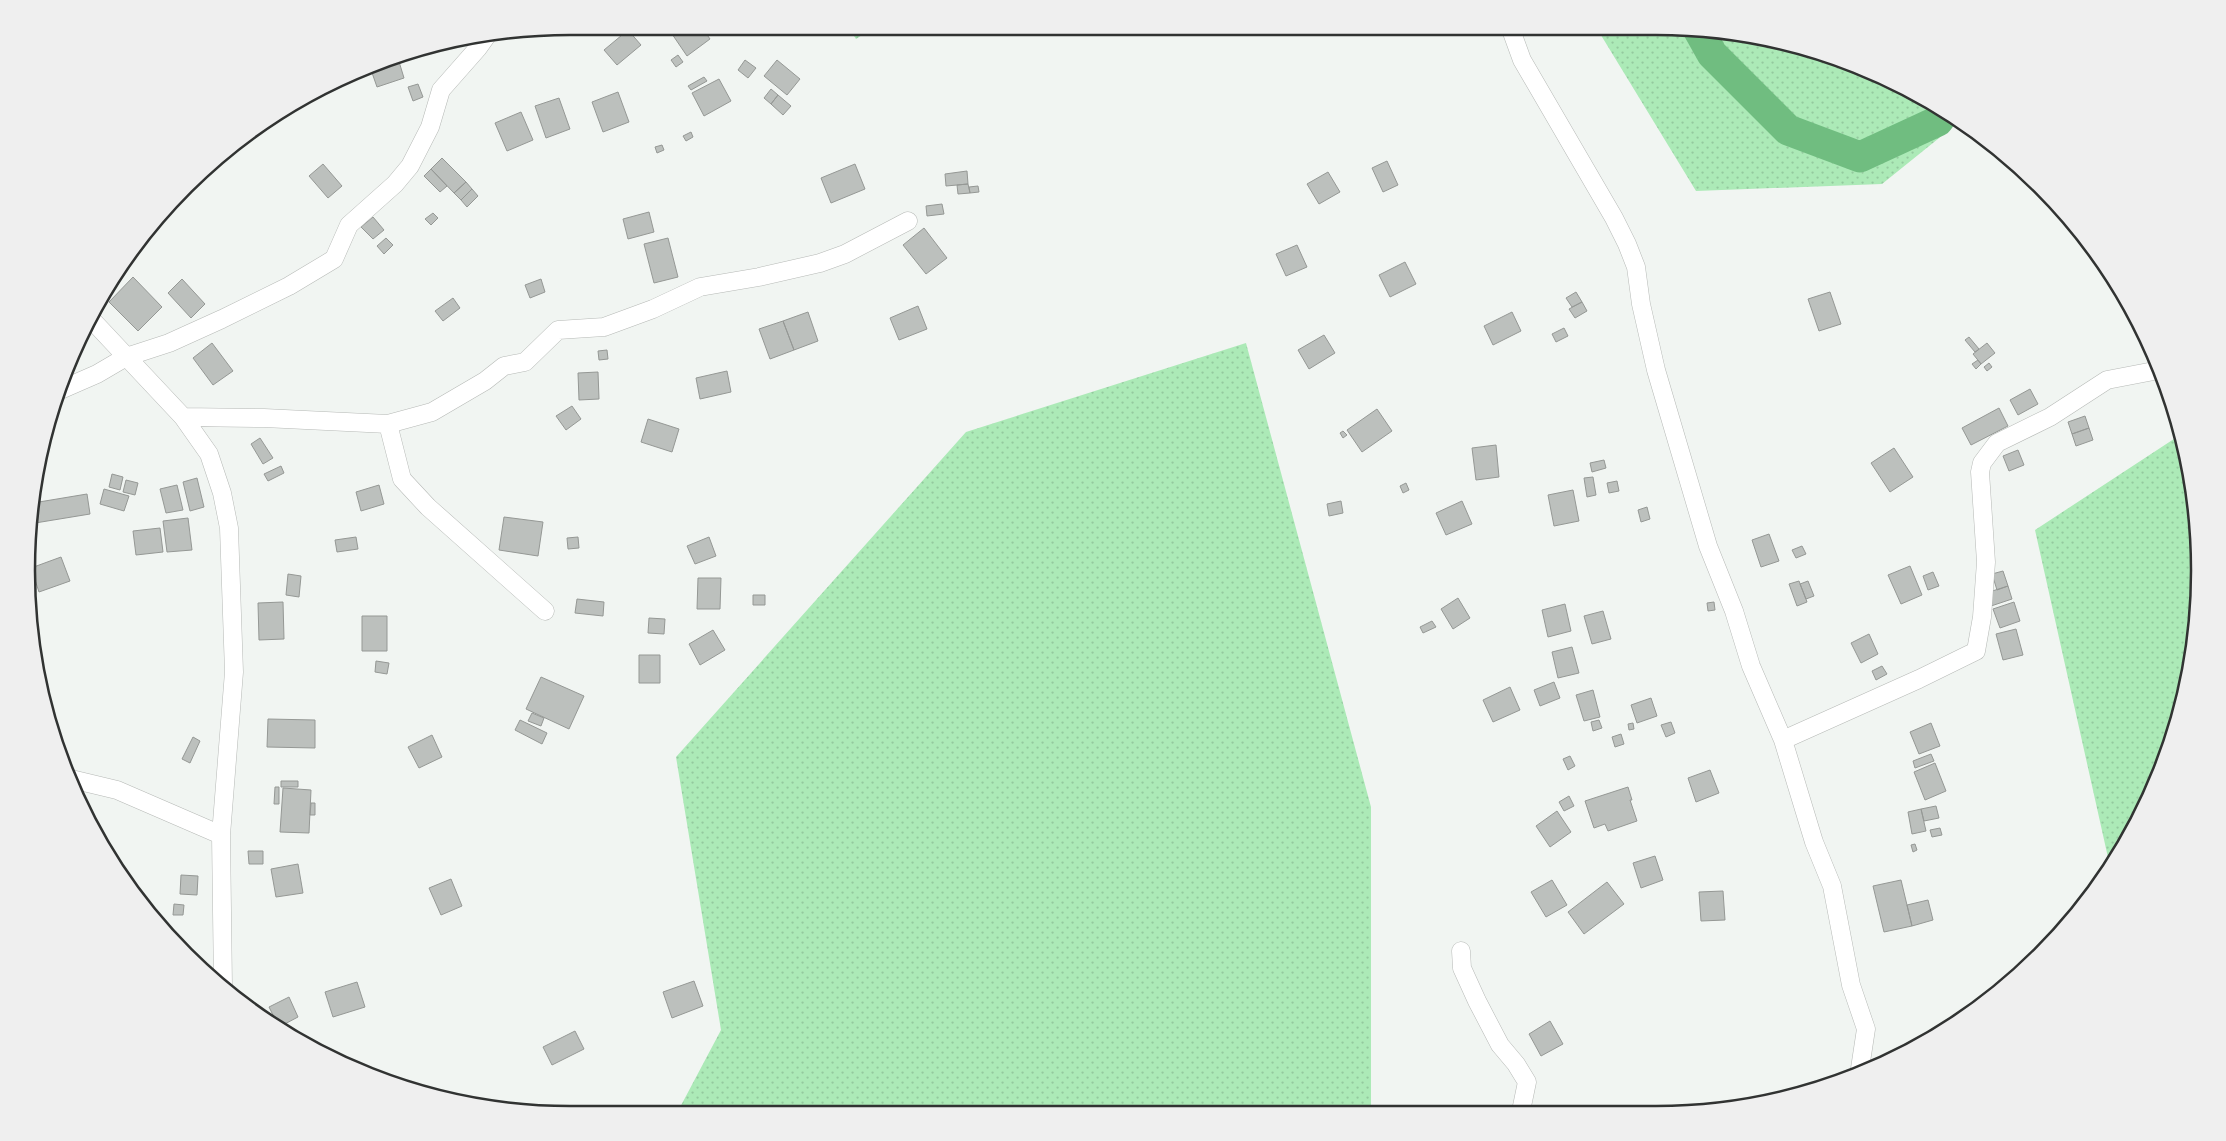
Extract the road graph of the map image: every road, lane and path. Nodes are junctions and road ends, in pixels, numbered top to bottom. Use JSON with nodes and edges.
{"nodes":[{"id":1,"x":1513,"y":35,"type":"edge"},
{"id":2,"x":482,"y":43,"type":"edge"},
{"id":3,"x":908,"y":221,"type":"dead end"},
{"id":4,"x":96,"y":324,"type":"edge"},
{"id":5,"x":126,"y":357,"type":"junction"},
{"id":6,"x":2152,"y":371,"type":"edge"},
{"id":7,"x":68,"y":387,"type":"edge"},
{"id":8,"x":183,"y":416,"type":"junction"},
{"id":9,"x":388,"y":424,"type":"junction"},
{"id":10,"x":545,"y":611,"type":"dead end"},
{"id":11,"x":1783,"y":740,"type":"junction"},
{"id":12,"x":78,"y":781,"type":"edge"},
{"id":13,"x":220,"y":835,"type":"junction"},
{"id":14,"x":1461,"y":951,"type":"dead end"},
{"id":15,"x":223,"y":978,"type":"edge"},
{"id":16,"x":1860,"y":1065,"type":"edge"},
{"id":17,"x":1522,"y":1106,"type":"edge"}],
"edges":[{"from":1,"to":11,"type":"street"},
{"from":2,"to":5,"type":"street"},
{"from":3,"to":9,"type":"street"},
{"from":4,"to":5,"type":"street"},
{"from":5,"to":7,"type":"street"},
{"from":5,"to":8,"type":"street"},
{"from":6,"to":11,"type":"street"},
{"from":8,"to":9,"type":"street"},
{"from":8,"to":13,"type":"street"},
{"from":9,"to":10,"type":"street"},
{"from":11,"to":16,"type":"street"},
{"from":12,"to":13,"type":"street"},
{"from":13,"to":15,"type":"street"},
{"from":14,"to":17,"type":"street"}]}
